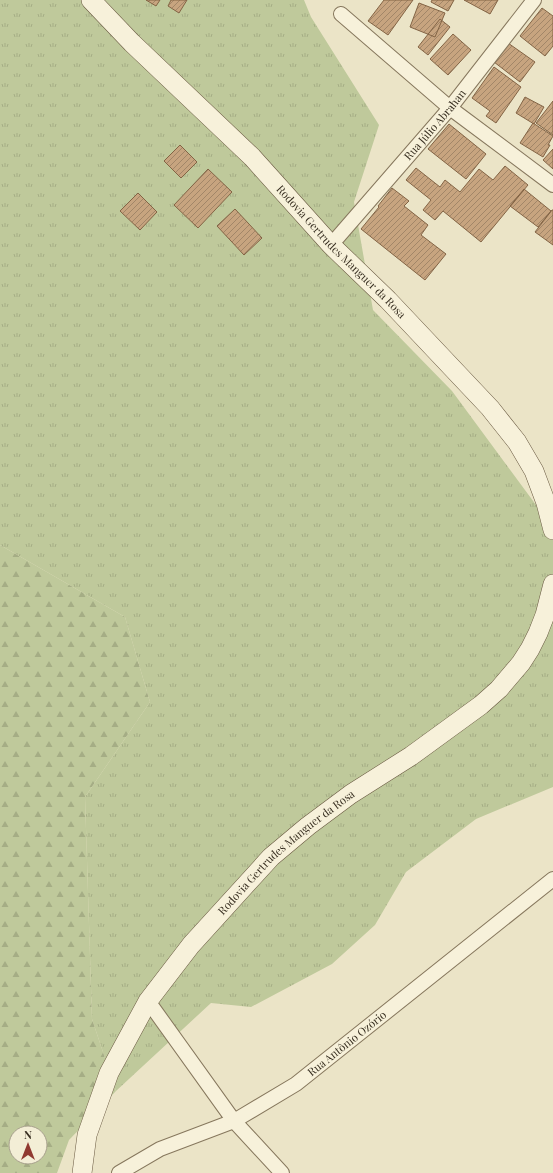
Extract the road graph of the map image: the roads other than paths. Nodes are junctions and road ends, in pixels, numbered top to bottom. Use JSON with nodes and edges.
{"nodes":[{"id":1,"x":91,"y":0,"type":"edge"},
{"id":2,"x":534,"y":0,"type":"edge"},
{"id":3,"x":341,"y":14,"type":"dead end"},
{"id":4,"x":450,"y":108,"type":"junction"},
{"id":5,"x":553,"y":185,"type":"edge"},
{"id":6,"x":332,"y":245,"type":"junction"},
{"id":7,"x":553,"y":530,"type":"edge"},
{"id":8,"x":553,"y":584,"type":"edge"},
{"id":9,"x":553,"y":879,"type":"edge"},
{"id":10,"x":148,"y":1001,"type":"junction"},
{"id":11,"x":234,"y":1121,"type":"junction"},
{"id":12,"x":82,"y":1173,"type":"edge"},
{"id":13,"x":119,"y":1173,"type":"edge"},
{"id":14,"x":282,"y":1173,"type":"edge"}],
"edges":[{"from":1,"to":6,"type":"main road","name":"Rodovia Gertrudes Manguer da Rosa"},
{"from":2,"to":4,"type":"street","name":"Rua Júlio Abrahan"},
{"from":3,"to":4,"type":"street"},
{"from":4,"to":5,"type":"street"},
{"from":4,"to":6,"type":"street","name":"Rua Júlio Abrahan"},
{"from":6,"to":7,"type":"main road","name":"Rodovia Gertrudes Manguer da Rosa"},
{"from":8,"to":10,"type":"main road","name":"Rodovia Gertrudes Manguer da Rosa"},
{"from":9,"to":11,"type":"street","name":"Rua Antônio Ozório"},
{"from":10,"to":11,"type":"street"},
{"from":10,"to":12,"type":"main road","name":"Rodovia Gertrudes Manguer da Rosa"},
{"from":11,"to":13,"type":"street","name":"Rua Antônio Ozório"},
{"from":11,"to":14,"type":"street"}]}
